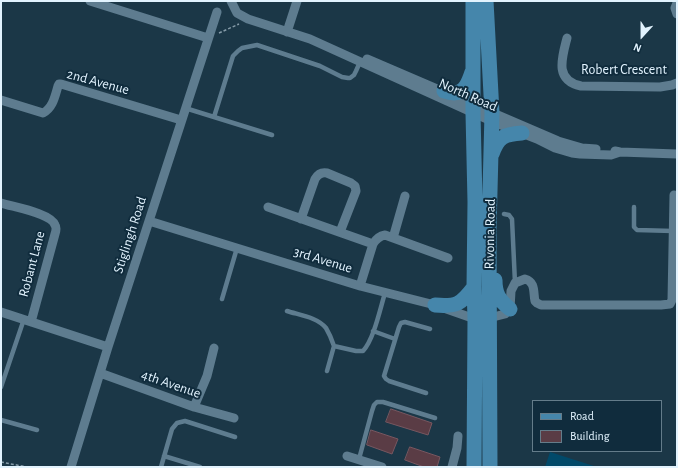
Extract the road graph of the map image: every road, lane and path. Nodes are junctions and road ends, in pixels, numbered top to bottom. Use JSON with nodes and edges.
{"nodes":[{"id":1,"x":90,"y":1,"type":"edge"},
{"id":2,"x":230,"y":1,"type":"edge"},
{"id":3,"x":297,"y":1,"type":"edge"},
{"id":4,"x":473,"y":1,"type":"edge"},
{"id":5,"x":486,"y":1,"type":"edge"},
{"id":6,"x":677,"y":3,"type":"edge"},
{"id":7,"x":217,"y":12,"type":"dead end"},
{"id":8,"x":677,"y":14,"type":"edge"},
{"id":9,"x":248,"y":20,"type":"junction"},
{"id":10,"x":287,"y":32,"type":"junction"},
{"id":11,"x":208,"y":38,"type":"junction"},
{"id":12,"x":567,"y":38,"type":"dead end"},
{"id":13,"x":310,"y":39,"type":"junction"},
{"id":14,"x":360,"y":62,"type":"junction"},
{"id":15,"x":474,"y":68,"type":"junction"},
{"id":16,"x":677,"y":83,"type":"edge"},
{"id":17,"x":444,"y":91,"type":"junction"},
{"id":18,"x":1,"y":100,"type":"edge"},
{"id":19,"x":186,"y":108,"type":"junction"},
{"id":20,"x":474,"y":109,"type":"junction"},
{"id":21,"x":214,"y":117,"type":"junction"},
{"id":22,"x":491,"y":117,"type":"junction"},
{"id":23,"x":181,"y":120,"type":"junction"},
{"id":24,"x":522,"y":133,"type":"junction"},
{"id":25,"x":272,"y":135,"type":"dead end"},
{"id":26,"x":620,"y":152,"type":"junction"},
{"id":27,"x":677,"y":154,"type":"edge"},
{"id":28,"x":491,"y":156,"type":"junction"},
{"id":29,"x":674,"y":195,"type":"dead end"},
{"id":30,"x":405,"y":196,"type":"dead end"},
{"id":31,"x":1,"y":204,"type":"edge"},
{"id":32,"x":268,"y":207,"type":"dead end"},
{"id":33,"x":634,"y":207,"type":"dead end"},
{"id":34,"x":504,"y":214,"type":"dead end"},
{"id":35,"x":301,"y":219,"type":"junction"},
{"id":36,"x":149,"y":221,"type":"junction"},
{"id":37,"x":489,"y":230,"type":"junction"},
{"id":38,"x":673,"y":230,"type":"junction"},
{"id":39,"x":340,"y":232,"type":"junction"},
{"id":40,"x":392,"y":238,"type":"junction"},
{"id":41,"x":373,"y":244,"type":"junction"},
{"id":42,"x":237,"y":248,"type":"junction"},
{"id":43,"x":448,"y":258,"type":"dead end"},
{"id":44,"x":515,"y":283,"type":"junction"},
{"id":45,"x":360,"y":286,"type":"junction"},
{"id":46,"x":474,"y":286,"type":"junction"},
{"id":47,"x":385,"y":293,"type":"junction"},
{"id":48,"x":222,"y":299,"type":"dead end"},
{"id":49,"x":435,"y":306,"type":"junction"},
{"id":50,"x":510,"y":309,"type":"junction"},
{"id":51,"x":287,"y":311,"type":"dead end"},
{"id":52,"x":1,"y":312,"type":"edge"},
{"id":53,"x":482,"y":318,"type":"junction"},
{"id":54,"x":27,"y":320,"type":"junction"},
{"id":55,"x":430,"y":329,"type":"dead end"},
{"id":56,"x":373,"y":332,"type":"junction"},
{"id":57,"x":395,"y":339,"type":"junction"},
{"id":58,"x":334,"y":346,"type":"junction"},
{"id":59,"x":108,"y":348,"type":"junction"},
{"id":60,"x":214,"y":348,"type":"dead end"},
{"id":61,"x":327,"y":371,"type":"dead end"},
{"id":62,"x":100,"y":374,"type":"junction"},
{"id":63,"x":1,"y":386,"type":"edge"},
{"id":64,"x":426,"y":393,"type":"dead end"},
{"id":65,"x":194,"y":407,"type":"junction"},
{"id":66,"x":234,"y":418,"type":"dead end"},
{"id":67,"x":435,"y":418,"type":"dead end"},
{"id":68,"x":1,"y":420,"type":"edge"},
{"id":69,"x":37,"y":430,"type":"dead end"},
{"id":70,"x":458,"y":436,"type":"dead end"},
{"id":71,"x":235,"y":437,"type":"dead end"},
{"id":72,"x":164,"y":456,"type":"junction"},
{"id":73,"x":347,"y":456,"type":"dead end"},
{"id":74,"x":359,"y":459,"type":"junction"},
{"id":75,"x":1,"y":462,"type":"edge"},
{"id":76,"x":27,"y":467,"type":"edge"},
{"id":77,"x":71,"y":467,"type":"edge"},
{"id":78,"x":161,"y":467,"type":"edge"},
{"id":79,"x":200,"y":467,"type":"edge"},
{"id":80,"x":382,"y":467,"type":"edge"},
{"id":81,"x":452,"y":467,"type":"edge"},
{"id":82,"x":474,"y":467,"type":"edge"},
{"id":83,"x":490,"y":467,"type":"edge"}],
"edges":[{"from":1,"to":11,"type":"street"},
{"from":2,"to":9,"type":"street"},
{"from":3,"to":10,"type":"street"},
{"from":4,"to":15,"type":"main road","name":"Rivonia Road"},
{"from":5,"to":22,"type":"main road","name":"Rivonia Road"},
{"from":6,"to":8,"type":"street"},
{"from":7,"to":11,"type":"street","name":"Stiglingh Road"},
{"from":9,"to":10,"type":"street","name":"North Road"},
{"from":9,"to":11,"type":"path"},
{"from":10,"to":13,"type":"street","name":"North Road"},
{"from":11,"to":19,"type":"street","name":"Stiglingh Road"},
{"from":12,"to":16,"type":"street","name":"Robert Crescent"},
{"from":13,"to":14,"type":"street","name":"North Road"},
{"from":13,"to":17,"type":"street","name":"North Road"},
{"from":14,"to":20,"type":"street","name":"North Road"},
{"from":14,"to":21,"type":"lane"},
{"from":15,"to":17,"type":"main road"},
{"from":15,"to":20,"type":"main road","name":"Rivonia Road"},
{"from":17,"to":20,"type":"street","name":"North Road"},
{"from":18,"to":23,"type":"street","name":"2nd Avenue"},
{"from":19,"to":21,"type":"lane"},
{"from":19,"to":23,"type":"street","name":"Stiglingh Road"},
{"from":20,"to":22,"type":"street","name":"North Road"},
{"from":20,"to":46,"type":"main road","name":"Rivonia Road"},
{"from":21,"to":25,"type":"lane"},
{"from":22,"to":24,"type":"street","name":"North Road"},
{"from":22,"to":26,"type":"street","name":"North Road"},
{"from":22,"to":28,"type":"main road","name":"Rivonia Road"},
{"from":23,"to":36,"type":"street","name":"Stiglingh Road"},
{"from":24,"to":26,"type":"street","name":"North Road"},
{"from":24,"to":28,"type":"main road"},
{"from":26,"to":27,"type":"street","name":"North Road"},
{"from":28,"to":37,"type":"main road","name":"Rivonia Road"},
{"from":29,"to":38,"type":"street"},
{"from":30,"to":40,"type":"street"},
{"from":31,"to":54,"type":"street","name":"Robant Lane"},
{"from":32,"to":35,"type":"street"},
{"from":33,"to":38,"type":"lane"},
{"from":34,"to":44,"type":"lane"},
{"from":35,"to":39,"type":"street"},
{"from":35,"to":39,"type":"street"},
{"from":36,"to":42,"type":"street","name":"3rd Avenue"},
{"from":36,"to":59,"type":"street","name":"Stiglingh Road"},
{"from":37,"to":50,"type":"main road"},
{"from":37,"to":53,"type":"main road","name":"Rivonia Road"},
{"from":38,"to":44,"type":"street"},
{"from":39,"to":41,"type":"street"},
{"from":40,"to":41,"type":"street"},
{"from":40,"to":43,"type":"street"},
{"from":41,"to":45,"type":"street"},
{"from":42,"to":45,"type":"street","name":"3rd Avenue"},
{"from":42,"to":48,"type":"lane"},
{"from":44,"to":50,"type":"street"},
{"from":45,"to":47,"type":"street","name":"3rd Avenue"},
{"from":46,"to":49,"type":"main road"},
{"from":46,"to":53,"type":"main road","name":"Rivonia Road"},
{"from":47,"to":49,"type":"street","name":"3rd Avenue"},
{"from":47,"to":56,"type":"lane"},
{"from":49,"to":53,"type":"street","name":"3rd Avenue"},
{"from":50,"to":53,"type":"street"},
{"from":51,"to":58,"type":"lane"},
{"from":52,"to":54,"type":"street"},
{"from":53,"to":82,"type":"main road","name":"Rivonia Road"},
{"from":53,"to":83,"type":"main road","name":"Rivonia Road"},
{"from":54,"to":59,"type":"street"},
{"from":54,"to":63,"type":"lane"},
{"from":55,"to":57,"type":"lane"},
{"from":56,"to":57,"type":"lane"},
{"from":56,"to":58,"type":"lane"},
{"from":57,"to":64,"type":"lane"},
{"from":58,"to":61,"type":"lane"},
{"from":59,"to":62,"type":"street","name":"Stiglingh Road"},
{"from":60,"to":65,"type":"street"},
{"from":62,"to":65,"type":"street","name":"4th Avenue"},
{"from":62,"to":77,"type":"street","name":"Stiglingh Road"},
{"from":65,"to":66,"type":"street","name":"4th Avenue"},
{"from":67,"to":74,"type":"lane"},
{"from":68,"to":69,"type":"lane"},
{"from":70,"to":81,"type":"street"},
{"from":71,"to":72,"type":"lane"},
{"from":72,"to":78,"type":"lane"},
{"from":72,"to":79,"type":"lane"},
{"from":73,"to":74,"type":"street"},
{"from":74,"to":80,"type":"street"},
{"from":75,"to":76,"type":"path"}]}
